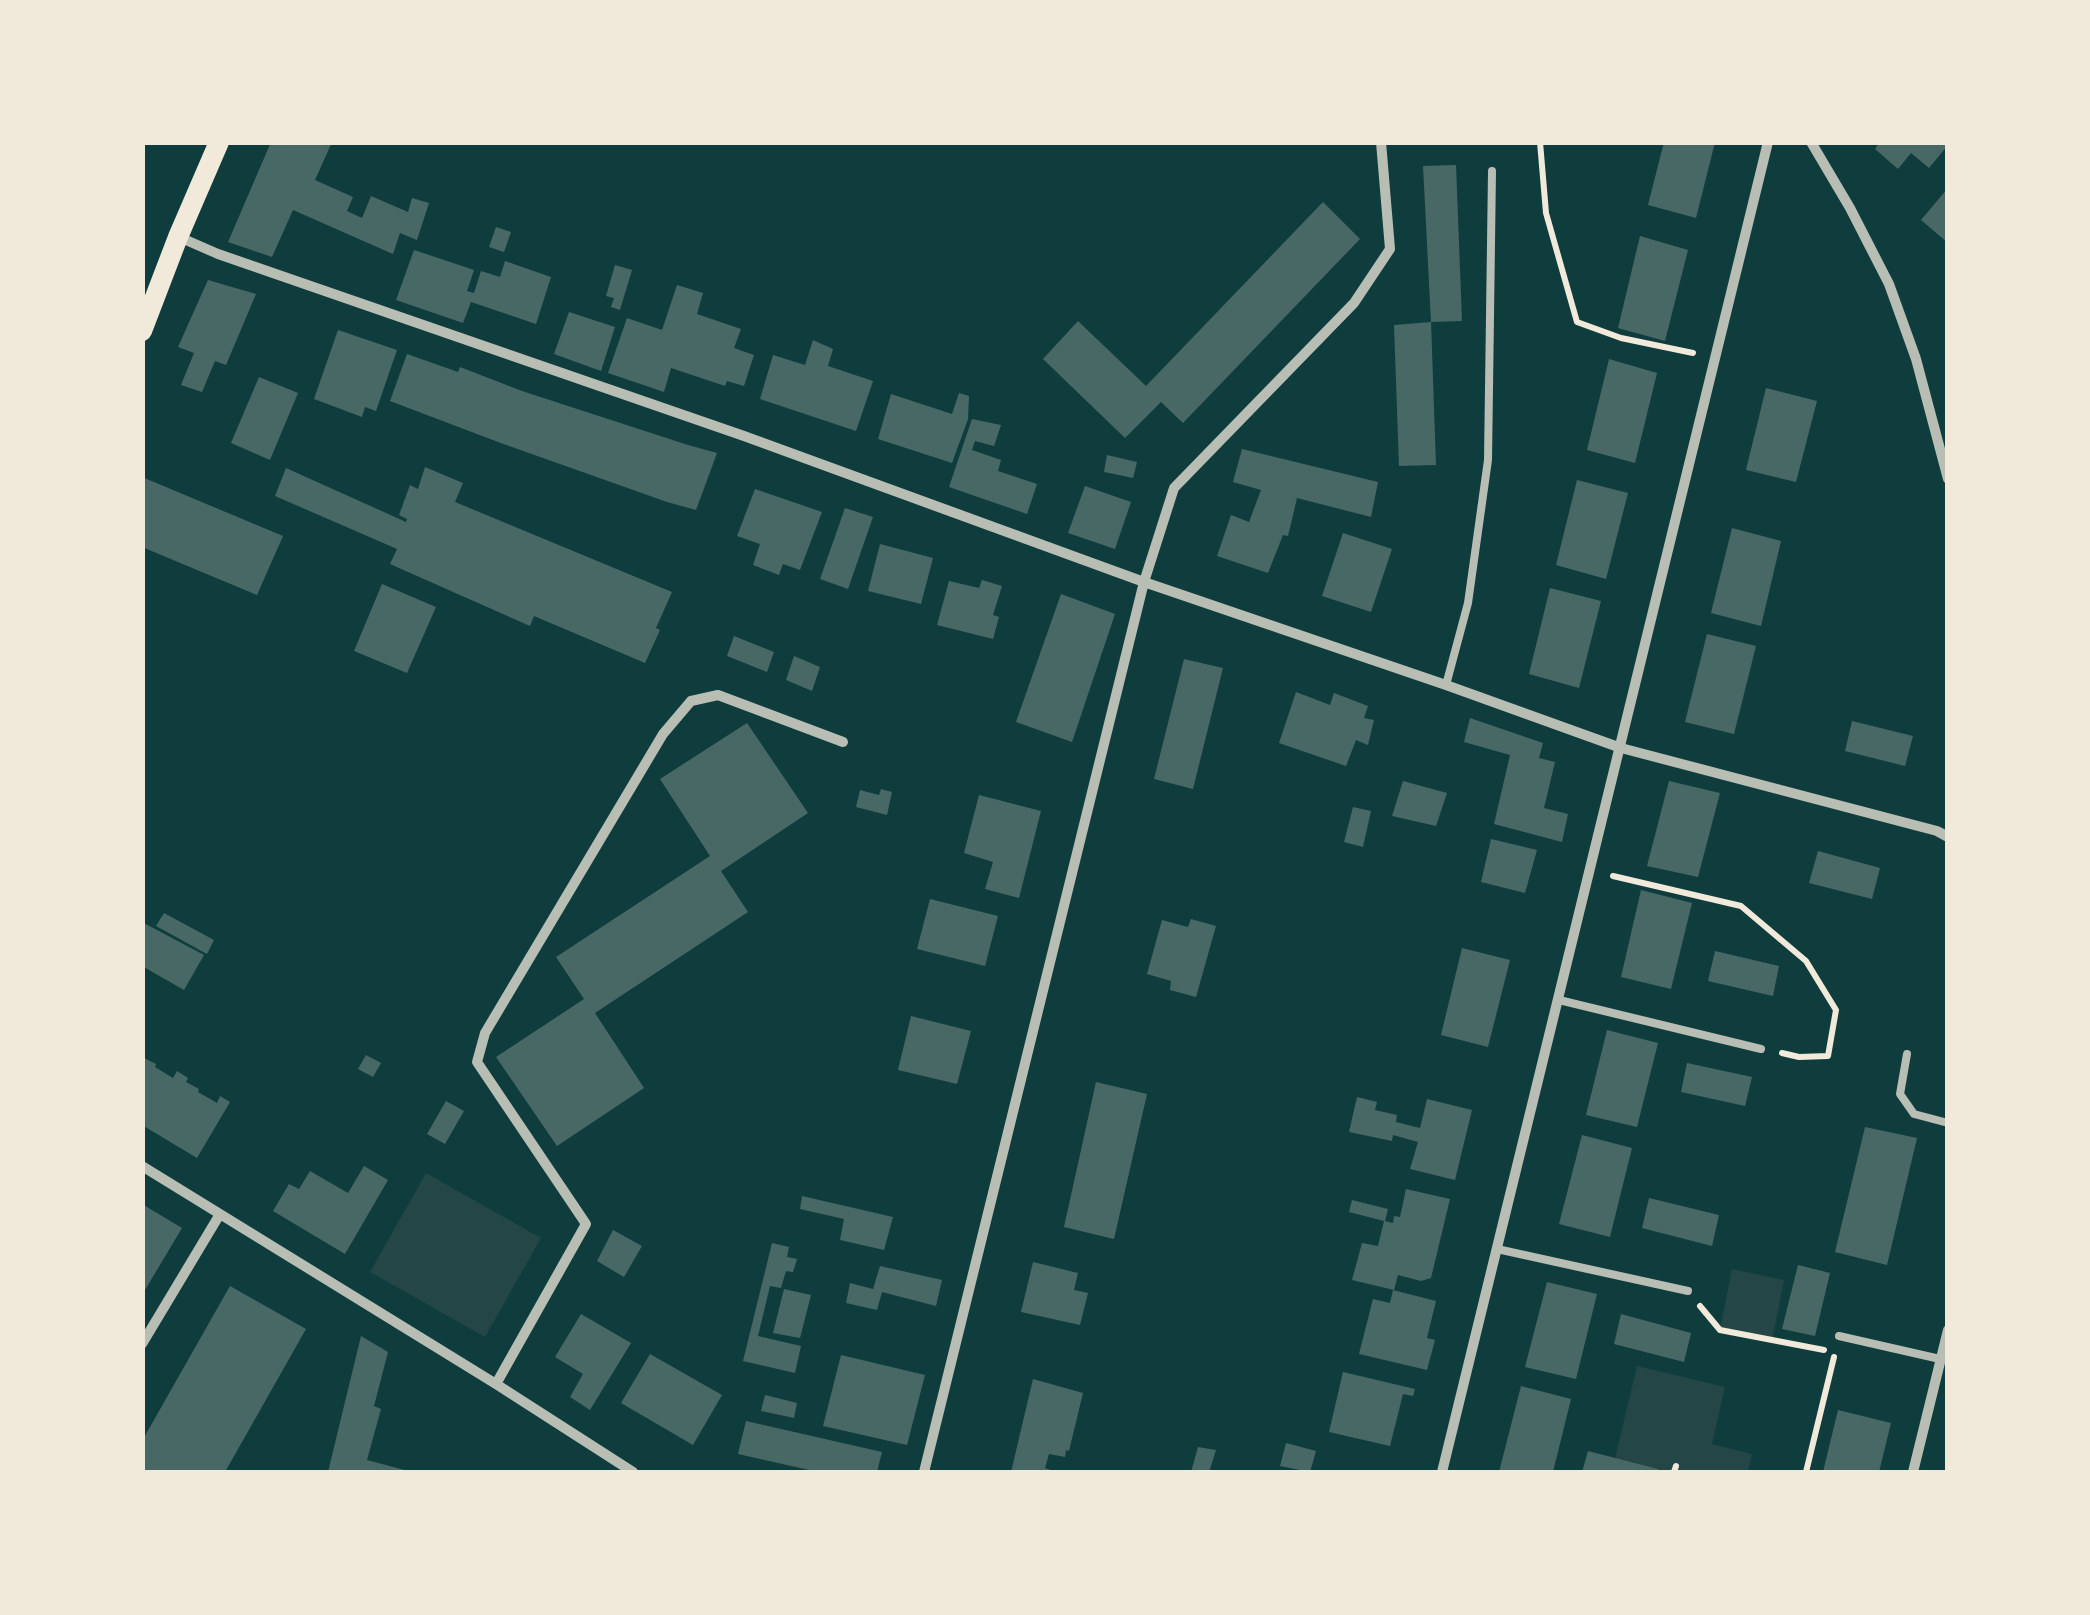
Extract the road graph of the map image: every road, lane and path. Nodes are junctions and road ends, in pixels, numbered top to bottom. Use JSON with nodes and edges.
{"nodes":[{"id":1,"x":220,"y":142,"type":"edge"},
{"id":2,"x":1380,"y":142,"type":"edge"},
{"id":3,"x":1540,"y":142,"type":"edge"},
{"id":4,"x":1768,"y":142,"type":"edge"},
{"id":5,"x":1812,"y":142,"type":"edge"},
{"id":6,"x":1492,"y":171,"type":"dead end"},
{"id":7,"x":178,"y":237,"type":"junction"},
{"id":8,"x":142,"y":306,"type":"edge"},
{"id":9,"x":142,"y":331,"type":"edge"},
{"id":10,"x":1716,"y":358,"type":"junction"},
{"id":11,"x":1948,"y":479,"type":"edge"},
{"id":12,"x":1144,"y":582,"type":"junction"},
{"id":13,"x":1446,"y":685,"type":"junction"},
{"id":14,"x":843,"y":742,"type":"dead end"},
{"id":15,"x":1621,"y":748,"type":"junction"},
{"id":16,"x":1944,"y":832,"type":"edge"},
{"id":17,"x":1590,"y":871,"type":"junction"},
{"id":18,"x":1559,"y":1000,"type":"junction"},
{"id":19,"x":1761,"y":1048,"type":"joint"},
{"id":20,"x":1907,"y":1054,"type":"dead end"},
{"id":21,"x":1948,"y":1123,"type":"edge"},
{"id":22,"x":142,"y":1166,"type":"edge"},
{"id":23,"x":220,"y":1214,"type":"junction"},
{"id":24,"x":1497,"y":1250,"type":"junction"},
{"id":25,"x":1688,"y":1291,"type":"joint"},
{"id":26,"x":1948,"y":1330,"type":"edge"},
{"id":27,"x":1839,"y":1336,"type":"dead end"},
{"id":28,"x":142,"y":1344,"type":"edge"},
{"id":29,"x":1940,"y":1359,"type":"junction"},
{"id":30,"x":496,"y":1384,"type":"junction"},
{"id":31,"x":633,"y":1472,"type":"edge"},
{"id":32,"x":924,"y":1472,"type":"edge"},
{"id":33,"x":1442,"y":1472,"type":"edge"},
{"id":34,"x":1806,"y":1472,"type":"edge"},
{"id":35,"x":1914,"y":1472,"type":"edge"}],
"edges":[{"from":1,"to":7,"type":"main road"},
{"from":2,"to":12,"type":"street"},
{"from":3,"to":10,"type":"path"},
{"from":4,"to":10,"type":"street"},
{"from":5,"to":11,"type":"street"},
{"from":6,"to":13,"type":"lane"},
{"from":7,"to":8,"type":"main road"},
{"from":7,"to":9,"type":"main road"},
{"from":7,"to":12,"type":"street"},
{"from":10,"to":15,"type":"street"},
{"from":12,"to":13,"type":"street"},
{"from":12,"to":32,"type":"street"},
{"from":13,"to":15,"type":"street"},
{"from":14,"to":30,"type":"street"},
{"from":15,"to":16,"type":"street"},
{"from":15,"to":17,"type":"street"},
{"from":17,"to":18,"type":"street"},
{"from":17,"to":19,"type":"path"},
{"from":18,"to":19,"type":"lane"},
{"from":18,"to":24,"type":"street"},
{"from":20,"to":21,"type":"lane"},
{"from":22,"to":23,"type":"street"},
{"from":23,"to":28,"type":"street"},
{"from":23,"to":30,"type":"street"},
{"from":24,"to":25,"type":"lane"},
{"from":24,"to":33,"type":"street"},
{"from":25,"to":34,"type":"path"},
{"from":26,"to":29,"type":"street"},
{"from":27,"to":29,"type":"lane"},
{"from":29,"to":35,"type":"street"},
{"from":30,"to":31,"type":"street"}]}
